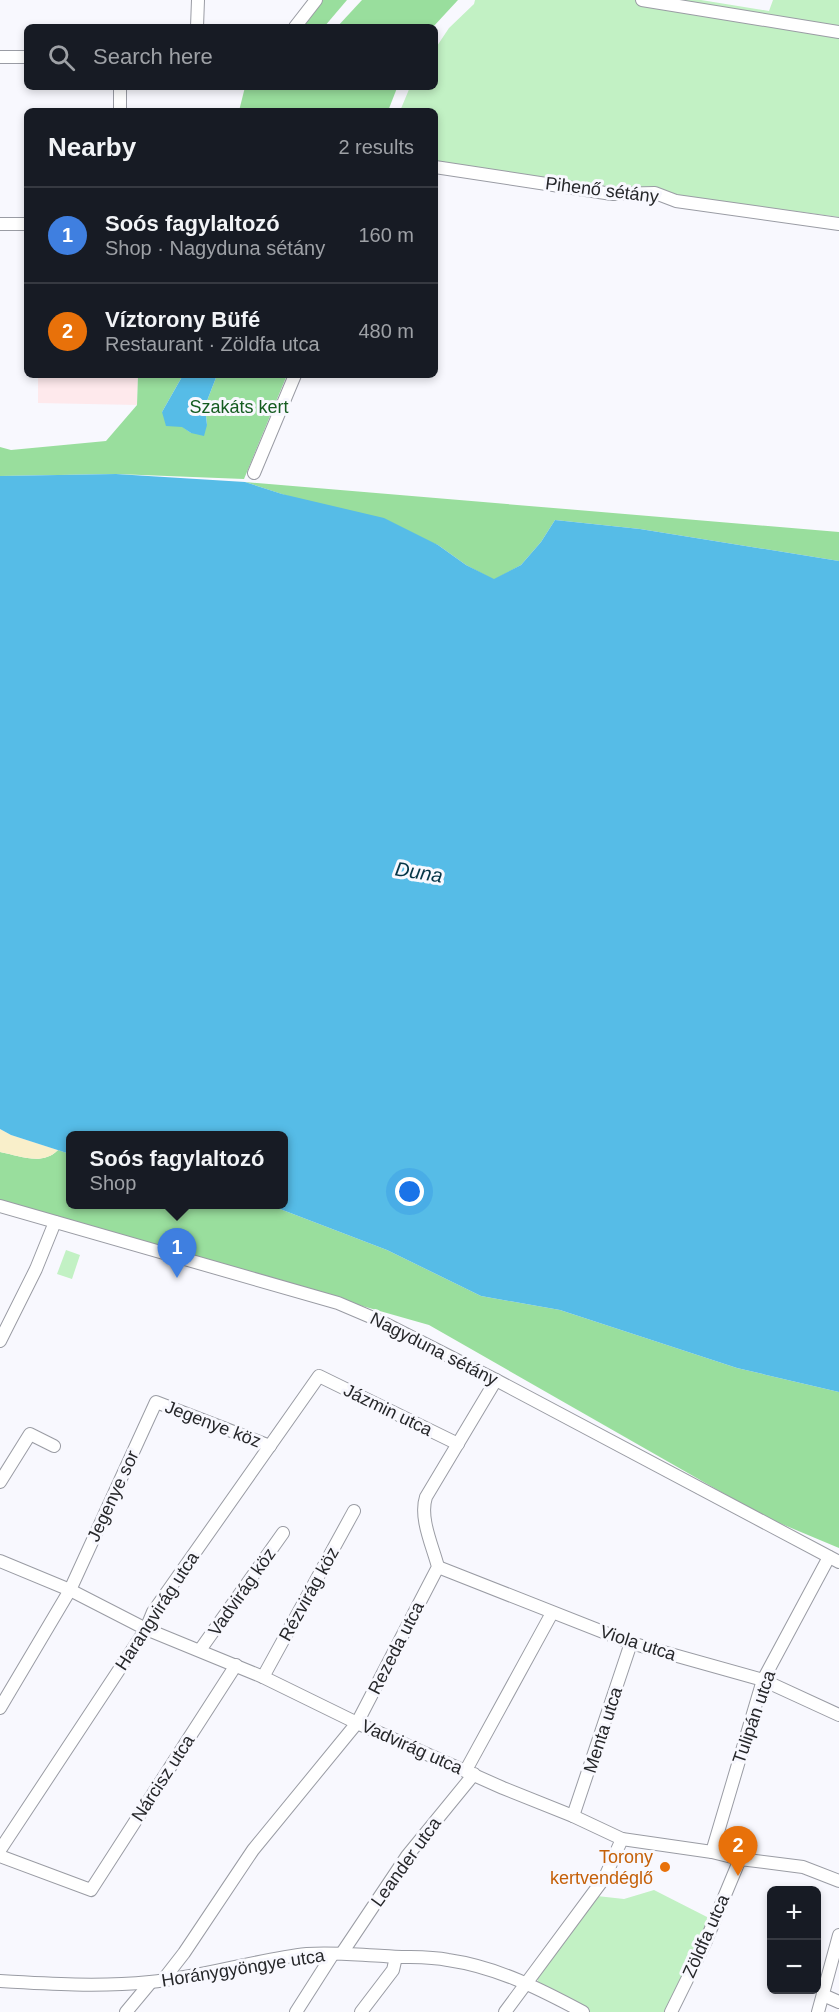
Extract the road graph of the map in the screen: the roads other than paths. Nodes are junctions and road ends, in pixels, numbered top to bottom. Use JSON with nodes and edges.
{"nodes":[{"id":1,"x":198,"y":0,"type":"edge"},
{"id":2,"x":316,"y":0,"type":"edge"},
{"id":3,"x":642,"y":0,"type":"edge"},
{"id":4,"x":197,"y":24,"type":"edge"},
{"id":5,"x":297,"y":24,"type":"edge"},
{"id":6,"x":839,"y":32,"type":"edge"},
{"id":7,"x":0,"y":57,"type":"edge"},
{"id":8,"x":24,"y":57,"type":"edge"},
{"id":9,"x":120,"y":90,"type":"edge"},
{"id":10,"x":120,"y":108,"type":"edge"},
{"id":11,"x":438,"y":167,"type":"edge"},
{"id":12,"x":0,"y":224,"type":"edge"},
{"id":13,"x":24,"y":224,"type":"edge"},
{"id":14,"x":839,"y":224,"type":"edge"},
{"id":15,"x":294,"y":378,"type":"edge"},
{"id":16,"x":254,"y":473,"type":"dead end"},
{"id":17,"x":0,"y":1206,"type":"edge"},
{"id":18,"x":55,"y":1222,"type":"junction"},
{"id":19,"x":0,"y":1341,"type":"edge"},
{"id":20,"x":318,"y":1376,"type":"joint"},
{"id":21,"x":496,"y":1380,"type":"junction"},
{"id":22,"x":156,"y":1402,"type":"joint"},
{"id":23,"x":458,"y":1444,"type":"junction"},
{"id":24,"x":54,"y":1446,"type":"dead end"},
{"id":25,"x":270,"y":1446,"type":"junction"},
{"id":26,"x":0,"y":1482,"type":"edge"},
{"id":27,"x":354,"y":1510,"type":"dead end"},
{"id":28,"x":283,"y":1533,"type":"dead end"},
{"id":29,"x":834,"y":1560,"type":"edge"},
{"id":30,"x":0,"y":1561,"type":"edge"},
{"id":31,"x":438,"y":1567,"type":"junction"},
{"id":32,"x":70,"y":1590,"type":"junction"},
{"id":33,"x":552,"y":1612,"type":"junction"},
{"id":34,"x":146,"y":1629,"type":"junction"},
{"id":35,"x":631,"y":1643,"type":"junction"},
{"id":36,"x":200,"y":1650,"type":"junction"},
{"id":37,"x":236,"y":1665,"type":"junction"},
{"id":38,"x":262,"y":1677,"type":"junction"},
{"id":39,"x":763,"y":1680,"type":"junction"},
{"id":40,"x":0,"y":1708,"type":"edge"},
{"id":41,"x":839,"y":1715,"type":"edge"},
{"id":42,"x":357,"y":1723,"type":"junction"},
{"id":43,"x":470,"y":1772,"type":"junction"},
{"id":44,"x":573,"y":1816,"type":"junction"},
{"id":45,"x":622,"y":1839,"type":"junction"},
{"id":46,"x":0,"y":1850,"type":"edge"},
{"id":47,"x":712,"y":1852,"type":"junction"},
{"id":48,"x":0,"y":1856,"type":"edge"},
{"id":49,"x":740,"y":1859,"type":"junction"},
{"id":50,"x":839,"y":1881,"type":"edge"},
{"id":51,"x":839,"y":1935,"type":"edge"},
{"id":52,"x":184,"y":1953,"type":"junction"},
{"id":53,"x":338,"y":1953,"type":"junction"},
{"id":54,"x":396,"y":1957,"type":"junction"},
{"id":55,"x":191,"y":1977,"type":"junction"},
{"id":56,"x":0,"y":1981,"type":"edge"},
{"id":57,"x":157,"y":1981,"type":"junction"},
{"id":58,"x":526,"y":1983,"type":"junction"},
{"id":59,"x":824,"y":1995,"type":"junction"},
{"id":60,"x":839,"y":2002,"type":"edge"},
{"id":61,"x":126,"y":2012,"type":"edge"},
{"id":62,"x":296,"y":2012,"type":"edge"},
{"id":63,"x":361,"y":2012,"type":"edge"},
{"id":64,"x":506,"y":2012,"type":"edge"},
{"id":65,"x":583,"y":2012,"type":"edge"},
{"id":66,"x":670,"y":2012,"type":"edge"},
{"id":67,"x":818,"y":2012,"type":"edge"}],
"edges":[{"from":1,"to":4,"type":"street"},
{"from":2,"to":5,"type":"street"},
{"from":3,"to":6,"type":"street"},
{"from":7,"to":8,"type":"street"},
{"from":9,"to":10,"type":"street"},
{"from":11,"to":14,"type":"street","name":"Pihenő sétány"},
{"from":12,"to":13,"type":"street"},
{"from":15,"to":16,"type":"street"},
{"from":17,"to":18,"type":"street","name":"Nagyduna sétány"},
{"from":18,"to":19,"type":"street"},
{"from":18,"to":21,"type":"street","name":"Nagyduna sétány"},
{"from":20,"to":23,"type":"street","name":"Jázmin utca"},
{"from":20,"to":25,"type":"street","name":"Harangvirág utca"},
{"from":21,"to":23,"type":"street"},
{"from":21,"to":29,"type":"street","name":"Nagyduna sétány"},
{"from":22,"to":25,"type":"street","name":"Jegenye köz"},
{"from":22,"to":32,"type":"street","name":"Jegenye sor"},
{"from":23,"to":31,"type":"street"},
{"from":24,"to":26,"type":"street"},
{"from":25,"to":34,"type":"street","name":"Harangvirág utca"},
{"from":27,"to":38,"type":"street","name":"Rézvirág köz"},
{"from":28,"to":36,"type":"street","name":"Vadvirág köz"},
{"from":29,"to":39,"type":"street","name":"Tulipán utca"},
{"from":30,"to":32,"type":"street","name":"Vadvirág utca"},
{"from":31,"to":33,"type":"street","name":"Viola utca"},
{"from":31,"to":42,"type":"street","name":"Rezeda utca"},
{"from":32,"to":34,"type":"street","name":"Vadvirág utca"},
{"from":32,"to":40,"type":"street","name":"Jegenye sor"},
{"from":33,"to":35,"type":"street","name":"Viola utca"},
{"from":33,"to":43,"type":"street","name":"Leander utca"},
{"from":34,"to":36,"type":"street","name":"Vadvirág utca"},
{"from":34,"to":46,"type":"street","name":"Harangvirág utca"},
{"from":35,"to":39,"type":"street","name":"Viola utca"},
{"from":35,"to":44,"type":"street","name":"Menta utca"},
{"from":36,"to":37,"type":"street","name":"Vadvirág utca"},
{"from":37,"to":38,"type":"street","name":"Vadvirág utca"},
{"from":37,"to":48,"type":"street","name":"Nárcisz utca"},
{"from":38,"to":42,"type":"street","name":"Vadvirág utca"},
{"from":39,"to":41,"type":"street","name":"Viola utca"},
{"from":39,"to":47,"type":"street","name":"Tulipán utca"},
{"from":42,"to":43,"type":"street","name":"Vadvirág utca"},
{"from":42,"to":52,"type":"street","name":"Rezeda utca"},
{"from":43,"to":44,"type":"street","name":"Vadvirág utca"},
{"from":43,"to":53,"type":"street","name":"Leander utca"},
{"from":44,"to":45,"type":"street","name":"Vadvirág utca"},
{"from":45,"to":47,"type":"street","name":"Vadvirág utca"},
{"from":45,"to":58,"type":"street"},
{"from":47,"to":49,"type":"street","name":"Vadvirág utca"},
{"from":49,"to":50,"type":"street","name":"Vadvirág utca"},
{"from":49,"to":66,"type":"street","name":"Zöldfa utca"},
{"from":51,"to":59,"type":"street"},
{"from":52,"to":55,"type":"street"},
{"from":52,"to":57,"type":"street","name":"Rezeda utca"},
{"from":53,"to":54,"type":"street","name":"Horánygyöngye utca"},
{"from":53,"to":55,"type":"street","name":"Horánygyöngye utca"},
{"from":53,"to":62,"type":"street","name":"Leander utca"},
{"from":54,"to":58,"type":"street","name":"Horánygyöngye utca"},
{"from":54,"to":63,"type":"street"},
{"from":55,"to":57,"type":"street","name":"Horánygyöngye utca"},
{"from":56,"to":57,"type":"street","name":"Horánygyöngye utca"},
{"from":57,"to":61,"type":"street","name":"Rezeda utca"},
{"from":58,"to":64,"type":"street"},
{"from":58,"to":65,"type":"street","name":"Horánygyöngye utca"},
{"from":59,"to":60,"type":"street"},
{"from":59,"to":67,"type":"street"}]}
